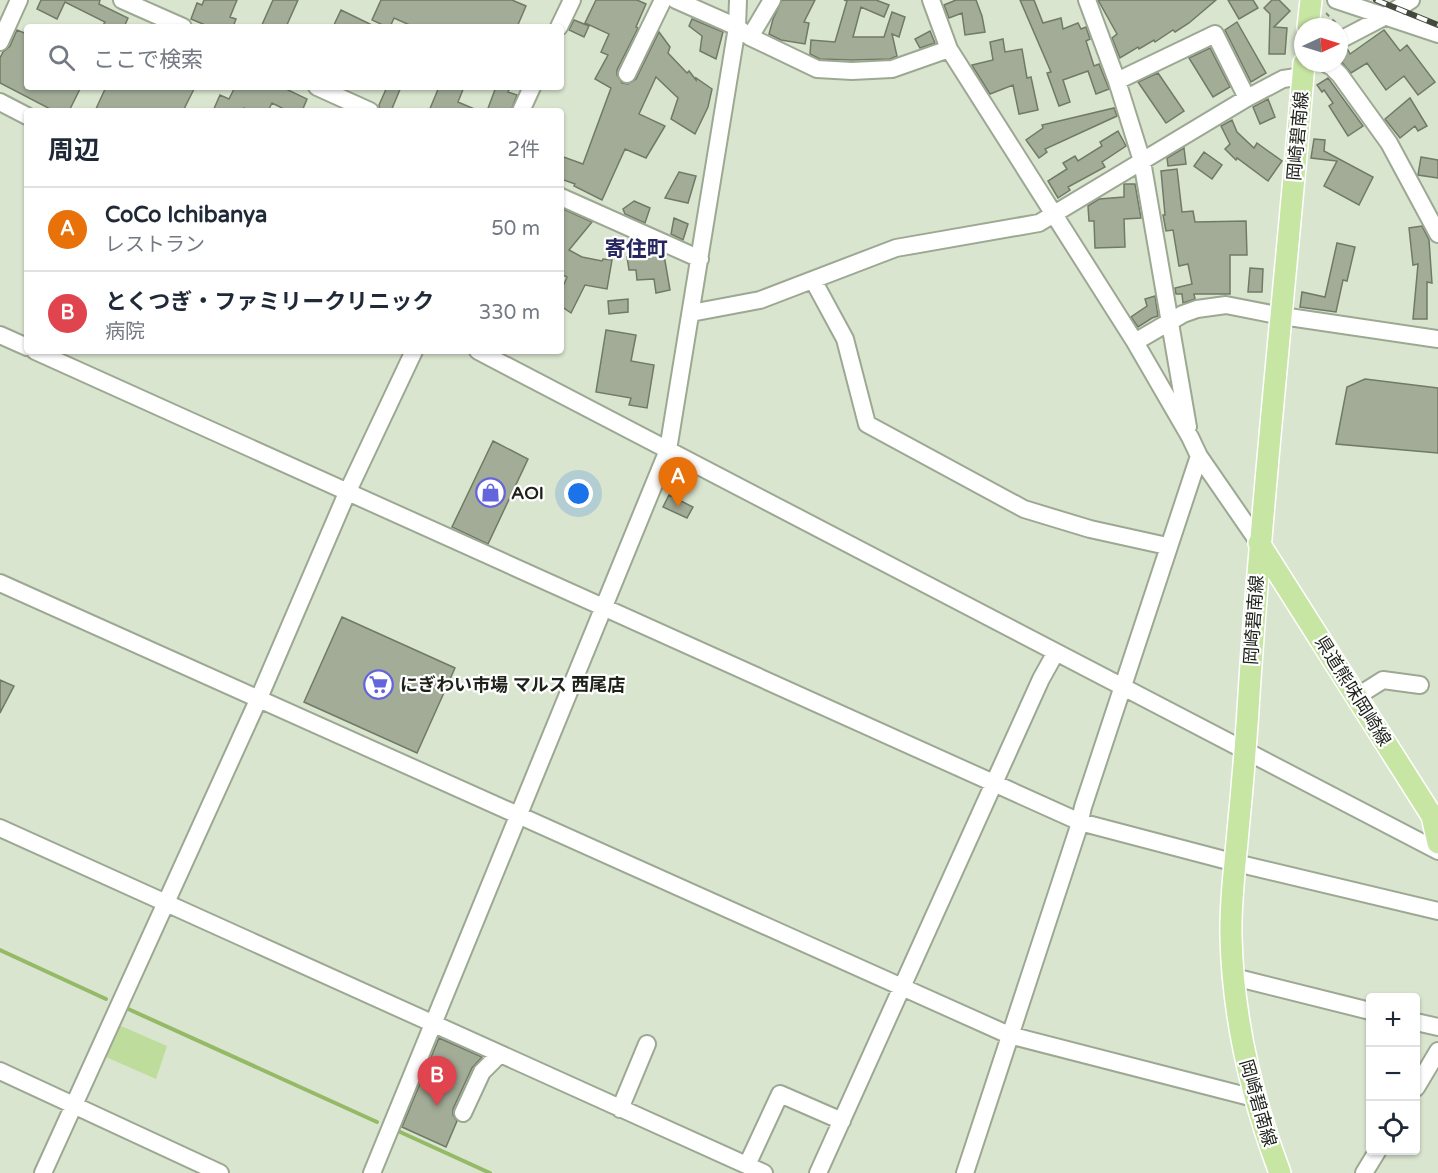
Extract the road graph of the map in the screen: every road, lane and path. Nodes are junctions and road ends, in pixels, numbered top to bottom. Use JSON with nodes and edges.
{"nodes":[{"id":1,"x":19,"y":0,"type":"edge"},
{"id":2,"x":122,"y":0,"type":"edge"},
{"id":3,"x":572,"y":0,"type":"edge"},
{"id":4,"x":663,"y":0,"type":"edge"},
{"id":5,"x":676,"y":0,"type":"edge"},
{"id":6,"x":738,"y":0,"type":"edge"},
{"id":7,"x":772,"y":0,"type":"edge"},
{"id":8,"x":931,"y":0,"type":"edge"},
{"id":9,"x":1087,"y":0,"type":"edge"},
{"id":10,"x":1411,"y":0,"type":"edge"},
{"id":11,"x":1317,"y":5,"type":"edge"},
{"id":12,"x":1337,"y":8,"type":"edge"},
{"id":13,"x":1386,"y":16,"type":"junction"},
{"id":14,"x":176,"y":24,"type":"edge"},
{"id":15,"x":560,"y":24,"type":"edge"},
{"id":16,"x":744,"y":32,"type":"junction"},
{"id":17,"x":1438,"y":34,"type":"edge"},
{"id":18,"x":1348,"y":36,"type":"edge"},
{"id":19,"x":0,"y":42,"type":"edge"},
{"id":20,"x":949,"y":49,"type":"junction"},
{"id":21,"x":1298,"y":72,"type":"edge"},
{"id":22,"x":1304,"y":72,"type":"edge"},
{"id":23,"x":1336,"y":72,"type":"edge"},
{"id":24,"x":627,"y":74,"type":"dead end"},
{"id":25,"x":1117,"y":81,"type":"junction"},
{"id":26,"x":324,"y":90,"type":"edge"},
{"id":27,"x":531,"y":90,"type":"edge"},
{"id":28,"x":1247,"y":98,"type":"junction"},
{"id":29,"x":0,"y":102,"type":"edge"},
{"id":30,"x":363,"y":108,"type":"edge"},
{"id":31,"x":522,"y":108,"type":"edge"},
{"id":32,"x":24,"y":114,"type":"edge"},
{"id":33,"x":1142,"y":161,"type":"junction"},
{"id":34,"x":564,"y":197,"type":"edge"},
{"id":35,"x":1053,"y":215,"type":"junction"},
{"id":36,"x":1438,"y":234,"type":"edge"},
{"id":37,"x":700,"y":259,"type":"junction"},
{"id":38,"x":813,"y":280,"type":"junction"},
{"id":39,"x":691,"y":313,"type":"junction"},
{"id":40,"x":1282,"y":316,"type":"junction"},
{"id":41,"x":1171,"y":322,"type":"junction"},
{"id":42,"x":0,"y":335,"type":"edge"},
{"id":43,"x":1438,"y":339,"type":"edge"},
{"id":44,"x":1135,"y":342,"type":"junction"},
{"id":45,"x":24,"y":346,"type":"edge"},
{"id":46,"x":42,"y":354,"type":"edge"},
{"id":47,"x":413,"y":354,"type":"edge"},
{"id":48,"x":484,"y":354,"type":"edge"},
{"id":49,"x":1190,"y":437,"type":"junction"},
{"id":50,"x":668,"y":450,"type":"junction"},
{"id":51,"x":1198,"y":456,"type":"junction"},
{"id":52,"x":347,"y":493,"type":"junction"},
{"id":53,"x":1259,"y":543,"type":"junction"},
{"id":54,"x":1167,"y":546,"type":"junction"},
{"id":55,"x":0,"y":583,"type":"edge"},
{"id":56,"x":603,"y":607,"type":"junction"},
{"id":57,"x":1056,"y":652,"type":"junction"},
{"id":58,"x":1420,"y":685,"type":"dead end"},
{"id":59,"x":1122,"y":687,"type":"junction"},
{"id":60,"x":1356,"y":697,"type":"junction"},
{"id":61,"x":259,"y":698,"type":"junction"},
{"id":62,"x":1245,"y":751,"type":"junction"},
{"id":63,"x":994,"y":784,"type":"junction"},
{"id":64,"x":520,"y":815,"type":"junction"},
{"id":65,"x":1080,"y":822,"type":"junction"},
{"id":66,"x":0,"y":828,"type":"edge"},
{"id":67,"x":1438,"y":843,"type":"edge"},
{"id":68,"x":1438,"y":851,"type":"edge"},
{"id":69,"x":1236,"y":863,"type":"junction"},
{"id":70,"x":167,"y":903,"type":"junction"},
{"id":71,"x":1438,"y":911,"type":"edge"},
{"id":72,"x":1234,"y":977,"type":"junction"},
{"id":73,"x":903,"y":987,"type":"junction"},
{"id":74,"x":1366,"y":1010,"type":"edge"},
{"id":75,"x":1420,"y":1023,"type":"edge"},
{"id":76,"x":434,"y":1025,"type":"junction"},
{"id":77,"x":1438,"y":1027,"type":"edge"},
{"id":78,"x":1009,"y":1035,"type":"junction"},
{"id":79,"x":647,"y":1044,"type":"dead end"},
{"id":80,"x":1438,"y":1051,"type":"edge"},
{"id":81,"x":499,"y":1055,"type":"junction"},
{"id":82,"x":0,"y":1071,"type":"edge"},
{"id":83,"x":1420,"y":1081,"type":"edge"},
{"id":84,"x":1254,"y":1098,"type":"junction"},
{"id":85,"x":72,"y":1106,"type":"junction"},
{"id":86,"x":620,"y":1109,"type":"junction"},
{"id":87,"x":463,"y":1113,"type":"dead end"},
{"id":88,"x":843,"y":1121,"type":"junction"},
{"id":89,"x":1375,"y":1155,"type":"edge"},
{"id":90,"x":740,"y":1167,"type":"edge"},
{"id":91,"x":43,"y":1173,"type":"edge"},
{"id":92,"x":220,"y":1173,"type":"edge"},
{"id":93,"x":372,"y":1173,"type":"edge"},
{"id":94,"x":764,"y":1173,"type":"edge"},
{"id":95,"x":818,"y":1173,"type":"edge"},
{"id":96,"x":965,"y":1173,"type":"edge"},
{"id":97,"x":1280,"y":1173,"type":"edge"},
{"id":98,"x":1364,"y":1173,"type":"edge"}],
"edges":[{"from":1,"to":19,"type":"street"},
{"from":2,"to":14,"type":"street"},
{"from":3,"to":15,"type":"street"},
{"from":4,"to":24,"type":"street"},
{"from":5,"to":16,"type":"street"},
{"from":6,"to":16,"type":"street"},
{"from":7,"to":16,"type":"street"},
{"from":8,"to":20,"type":"street"},
{"from":9,"to":25,"type":"street"},
{"from":10,"to":13,"type":"street"},
{"from":11,"to":12,"type":"path"},
{"from":12,"to":13,"type":"street"},
{"from":13,"to":17,"type":"street"},
{"from":13,"to":18,"type":"street"},
{"from":16,"to":20,"type":"street"},
{"from":16,"to":37,"type":"street"},
{"from":20,"to":35,"type":"street"},
{"from":21,"to":28,"type":"street"},
{"from":22,"to":40,"type":"main road","name":"岡崎碧南線"},
{"from":23,"to":36,"type":"street"},
{"from":25,"to":28,"type":"street"},
{"from":25,"to":33,"type":"street"},
{"from":26,"to":30,"type":"street"},
{"from":27,"to":31,"type":"street"},
{"from":28,"to":33,"type":"street"},
{"from":29,"to":32,"type":"street"},
{"from":33,"to":35,"type":"street"},
{"from":33,"to":41,"type":"street"},
{"from":34,"to":37,"type":"street"},
{"from":35,"to":38,"type":"street"},
{"from":35,"to":44,"type":"street"},
{"from":37,"to":39,"type":"street"},
{"from":38,"to":39,"type":"street"},
{"from":38,"to":54,"type":"street"},
{"from":39,"to":50,"type":"street"},
{"from":40,"to":41,"type":"street"},
{"from":40,"to":43,"type":"street"},
{"from":40,"to":53,"type":"main road","name":"岡崎碧南線"},
{"from":41,"to":44,"type":"street"},
{"from":41,"to":49,"type":"street"},
{"from":42,"to":45,"type":"street"},
{"from":44,"to":49,"type":"street"},
{"from":46,"to":52,"type":"street"},
{"from":47,"to":52,"type":"street"},
{"from":48,"to":50,"type":"street"},
{"from":49,"to":51,"type":"street"},
{"from":50,"to":56,"type":"street"},
{"from":50,"to":57,"type":"street"},
{"from":51,"to":53,"type":"street"},
{"from":51,"to":54,"type":"street"},
{"from":52,"to":56,"type":"street"},
{"from":52,"to":61,"type":"street"},
{"from":53,"to":60,"type":"main road","name":"県道熊味岡崎線"},
{"from":53,"to":62,"type":"main road","name":"岡崎碧南線"},
{"from":54,"to":59,"type":"street"},
{"from":55,"to":61,"type":"street"},
{"from":56,"to":63,"type":"street"},
{"from":56,"to":64,"type":"street"},
{"from":57,"to":59,"type":"street"},
{"from":57,"to":63,"type":"street"},
{"from":58,"to":60,"type":"street"},
{"from":59,"to":62,"type":"street"},
{"from":59,"to":65,"type":"street"},
{"from":60,"to":67,"type":"main road","name":"県道熊味岡崎線"},
{"from":61,"to":64,"type":"street"},
{"from":61,"to":70,"type":"street"},
{"from":62,"to":68,"type":"street"},
{"from":62,"to":69,"type":"main road","name":"岡崎碧南線"},
{"from":63,"to":65,"type":"street"},
{"from":63,"to":73,"type":"street"},
{"from":64,"to":73,"type":"street"},
{"from":64,"to":76,"type":"street"},
{"from":65,"to":69,"type":"street"},
{"from":65,"to":78,"type":"street"},
{"from":66,"to":70,"type":"street"},
{"from":69,"to":71,"type":"street"},
{"from":69,"to":72,"type":"main road","name":"岡崎碧南線"},
{"from":70,"to":76,"type":"street"},
{"from":70,"to":85,"type":"street"},
{"from":72,"to":74,"type":"street"},
{"from":72,"to":84,"type":"main road","name":"岡崎碧南線"},
{"from":73,"to":78,"type":"street"},
{"from":73,"to":88,"type":"street"},
{"from":75,"to":77,"type":"street"},
{"from":76,"to":81,"type":"street"},
{"from":76,"to":93,"type":"street"},
{"from":78,"to":84,"type":"street"},
{"from":78,"to":96,"type":"street"},
{"from":79,"to":86,"type":"street"},
{"from":80,"to":83,"type":"street"},
{"from":81,"to":86,"type":"street"},
{"from":81,"to":87,"type":"street"},
{"from":82,"to":85,"type":"street"},
{"from":84,"to":97,"type":"main road","name":"岡崎碧南線"},
{"from":85,"to":91,"type":"street"},
{"from":85,"to":92,"type":"street"},
{"from":86,"to":90,"type":"street"},
{"from":88,"to":90,"type":"street"},
{"from":88,"to":95,"type":"street"},
{"from":89,"to":98,"type":"street"},
{"from":90,"to":94,"type":"street"}]}
